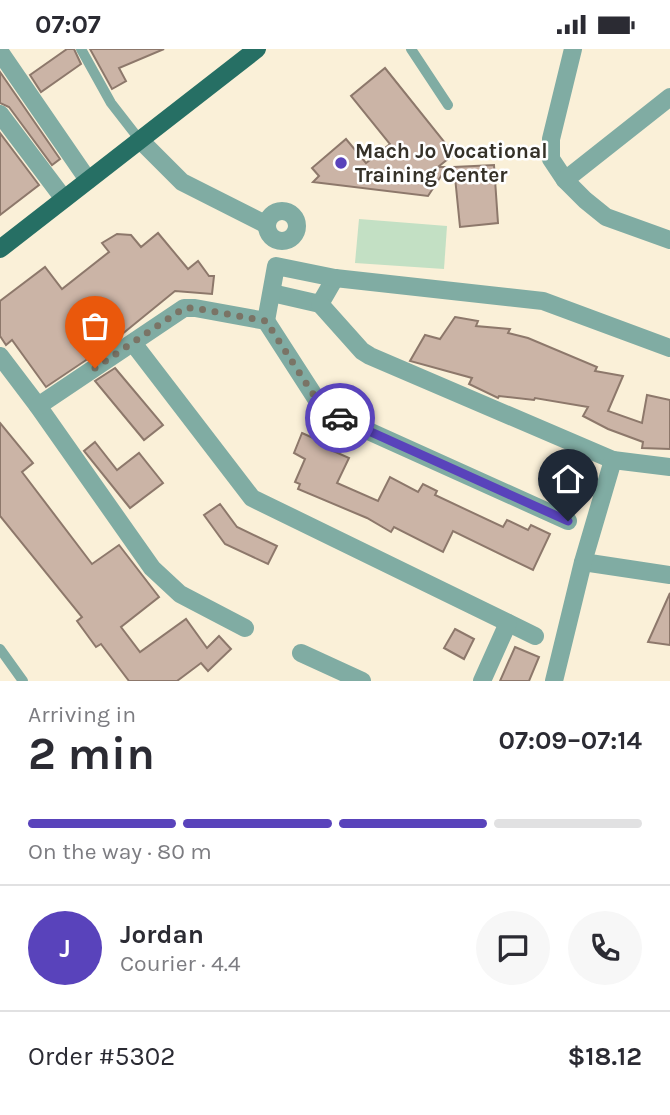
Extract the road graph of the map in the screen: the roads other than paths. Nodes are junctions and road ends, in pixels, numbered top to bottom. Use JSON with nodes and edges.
{"nodes":[{"id":1,"x":81,"y":49,"type":"edge"},
{"id":2,"x":257,"y":49,"type":"edge"},
{"id":3,"x":411,"y":49,"type":"edge"},
{"id":4,"x":573,"y":49,"type":"edge"},
{"id":5,"x":0,"y":53,"type":"edge"},
{"id":6,"x":670,"y":97,"type":"edge"},
{"id":7,"x":448,"y":105,"type":"dead end"},
{"id":8,"x":0,"y":114,"type":"edge"},
{"id":9,"x":139,"y":139,"type":"junction"},
{"id":10,"x":88,"y":180,"type":"junction"},
{"id":11,"x":565,"y":180,"type":"junction"},
{"id":12,"x":64,"y":199,"type":"junction"},
{"id":13,"x":267,"y":225,"type":"junction"},
{"id":14,"x":277,"y":240,"type":"junction"},
{"id":15,"x":670,"y":240,"type":"edge"},
{"id":16,"x":0,"y":250,"type":"edge"},
{"id":17,"x":276,"y":266,"type":"junction"},
{"id":18,"x":335,"y":278,"type":"junction"},
{"id":19,"x":272,"y":293,"type":"junction"},
{"id":20,"x":320,"y":304,"type":"junction"},
{"id":21,"x":266,"y":321,"type":"junction"},
{"id":22,"x":133,"y":343,"type":"junction"},
{"id":23,"x":670,"y":348,"type":"edge"},
{"id":24,"x":0,"y":356,"type":"edge"},
{"id":25,"x":38,"y":406,"type":"junction"},
{"id":26,"x":613,"y":460,"type":"junction"},
{"id":27,"x":670,"y":467,"type":"edge"},
{"id":28,"x":568,"y":521,"type":"dead end"},
{"id":29,"x":583,"y":562,"type":"junction"},
{"id":30,"x":670,"y":575,"type":"edge"},
{"id":31,"x":508,"y":623,"type":"junction"},
{"id":32,"x":245,"y":628,"type":"dead end"},
{"id":33,"x":535,"y":636,"type":"dead end"},
{"id":34,"x":0,"y":649,"type":"edge"},
{"id":35,"x":301,"y":653,"type":"dead end"},
{"id":36,"x":560,"y":680,"type":"edge"},
{"id":37,"x":23,"y":681,"type":"edge"},
{"id":38,"x":362,"y":681,"type":"edge"},
{"id":39,"x":482,"y":681,"type":"edge"}],
"edges":[{"from":1,"to":9,"type":"lane"},
{"from":2,"to":9,"type":"main road"},
{"from":3,"to":7,"type":"lane"},
{"from":4,"to":11,"type":"street"},
{"from":5,"to":10,"type":"street"},
{"from":6,"to":11,"type":"street"},
{"from":8,"to":12,"type":"street"},
{"from":9,"to":10,"type":"main road"},
{"from":9,"to":13,"type":"street"},
{"from":10,"to":12,"type":"main road"},
{"from":11,"to":15,"type":"street"},
{"from":12,"to":16,"type":"main road"},
{"from":13,"to":14,"type":"street"},
{"from":13,"to":14,"type":"street"},
{"from":14,"to":17,"type":"street"},
{"from":17,"to":18,"type":"street"},
{"from":17,"to":19,"type":"street"},
{"from":18,"to":20,"type":"street"},
{"from":18,"to":23,"type":"street"},
{"from":19,"to":20,"type":"street"},
{"from":19,"to":21,"type":"street"},
{"from":20,"to":26,"type":"street"},
{"from":21,"to":22,"type":"street"},
{"from":21,"to":28,"type":"street"},
{"from":22,"to":25,"type":"street"},
{"from":22,"to":31,"type":"street"},
{"from":24,"to":25,"type":"street"},
{"from":25,"to":32,"type":"street"},
{"from":26,"to":27,"type":"street"},
{"from":26,"to":29,"type":"street"},
{"from":29,"to":30,"type":"street"},
{"from":29,"to":36,"type":"street"},
{"from":31,"to":33,"type":"street"},
{"from":31,"to":39,"type":"street"},
{"from":34,"to":37,"type":"lane"},
{"from":35,"to":38,"type":"street"}]}
